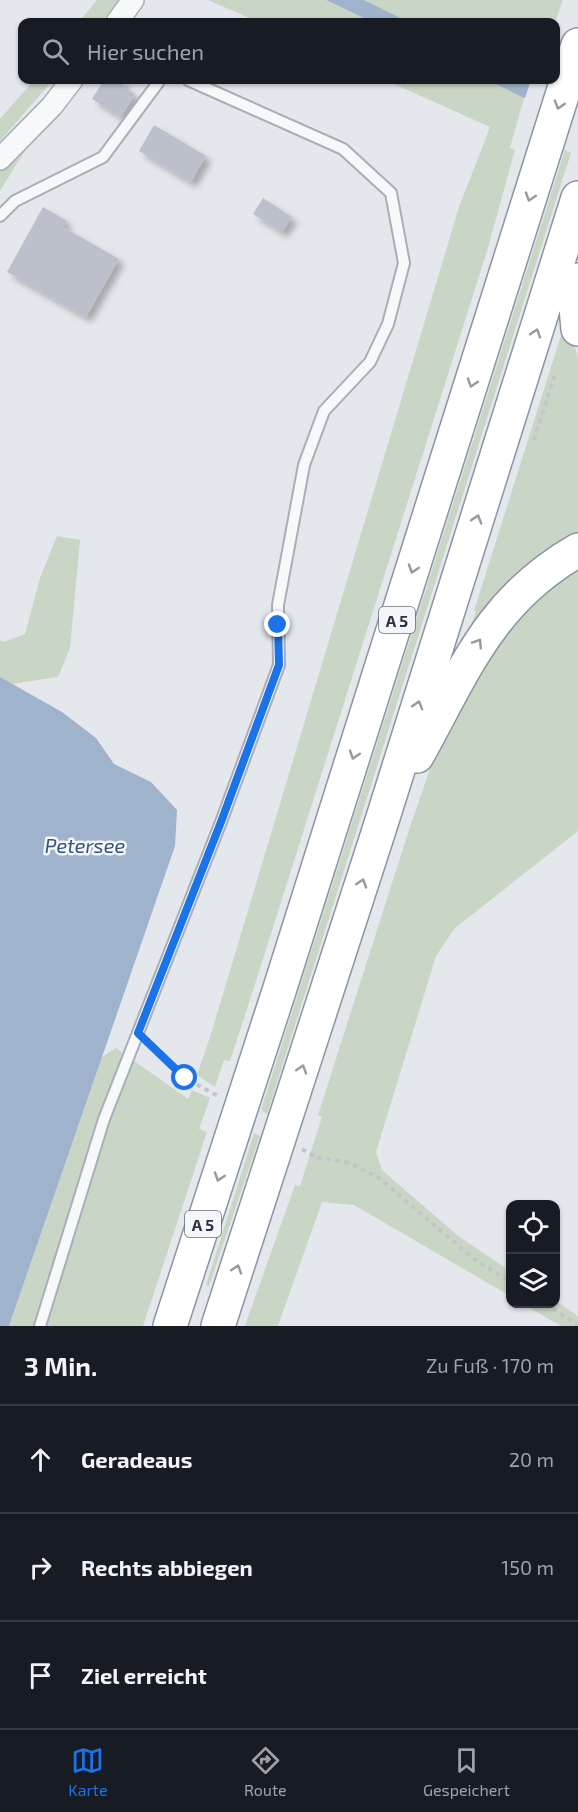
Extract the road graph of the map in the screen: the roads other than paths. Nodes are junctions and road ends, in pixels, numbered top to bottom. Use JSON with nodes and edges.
{"nodes":[{"id":1,"x":574,"y":57,"type":"edge"},
{"id":2,"x":69,"y":84,"type":"edge"},
{"id":3,"x":157,"y":84,"type":"edge"},
{"id":4,"x":197,"y":84,"type":"edge"},
{"id":5,"x":0,"y":159,"type":"edge"},
{"id":6,"x":578,"y":198,"type":"edge"},
{"id":7,"x":0,"y":216,"type":"edge"},
{"id":8,"x":578,"y":280,"type":"edge"},
{"id":9,"x":578,"y":329,"type":"edge"},
{"id":10,"x":578,"y":550,"type":"edge"},
{"id":11,"x":382,"y":821,"type":"junction"},
{"id":12,"x":40,"y":1326,"type":"edge"},
{"id":13,"x":170,"y":1326,"type":"edge"},
{"id":14,"x":218,"y":1326,"type":"edge"}],
"edges":[{"from":1,"to":13,"type":"highway","number":"A 5","one_way":true},
{"from":2,"to":5,"type":"street"},
{"from":3,"to":7,"type":"lane"},
{"from":4,"to":12,"type":"lane"},
{"from":11,"to":6,"type":"highway","number":"A 5","one_way":true},
{"from":8,"to":9,"type":"highway"},
{"from":11,"to":10,"type":"highway","one_way":true},
{"from":14,"to":11,"type":"highway","number":"A 5","one_way":true}]}
